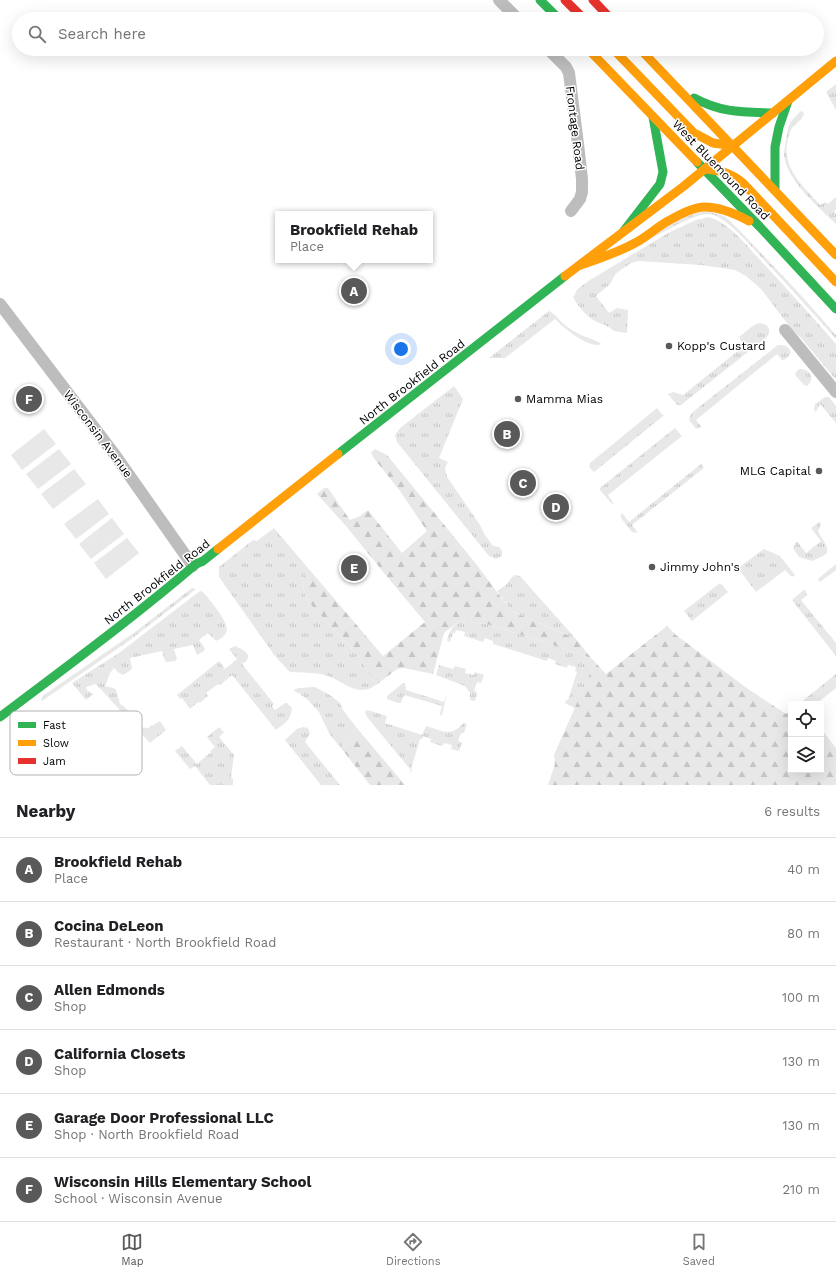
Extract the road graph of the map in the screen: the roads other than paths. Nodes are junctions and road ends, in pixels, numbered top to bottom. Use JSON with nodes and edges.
{"nodes":[{"id":1,"x":499,"y":0,"type":"edge"},
{"id":2,"x":540,"y":0,"type":"edge"},
{"id":3,"x":565,"y":0,"type":"edge"},
{"id":4,"x":593,"y":0,"type":"edge"},
{"id":5,"x":511,"y":12,"type":"edge"},
{"id":6,"x":552,"y":12,"type":"edge"},
{"id":7,"x":577,"y":12,"type":"edge"},
{"id":8,"x":605,"y":12,"type":"edge"},
{"id":9,"x":555,"y":56,"type":"edge"},
{"id":10,"x":595,"y":56,"type":"edge"},
{"id":11,"x":620,"y":56,"type":"edge"},
{"id":12,"x":647,"y":56,"type":"edge"},
{"id":13,"x":836,"y":61,"type":"edge"},
{"id":14,"x":680,"y":90,"type":"junction"},
{"id":15,"x":788,"y":100,"type":"junction"},
{"id":16,"x":773,"y":113,"type":"junction"},
{"id":17,"x":653,"y":117,"type":"junction"},
{"id":18,"x":734,"y":146,"type":"junction"},
{"id":19,"x":704,"y":170,"type":"junction"},
{"id":20,"x":776,"y":190,"type":"junction"},
{"id":21,"x":571,"y":211,"type":"dead end"},
{"id":22,"x":760,"y":227,"type":"junction"},
{"id":23,"x":622,"y":232,"type":"junction"},
{"id":24,"x":836,"y":255,"type":"edge"},
{"id":25,"x":578,"y":266,"type":"junction"},
{"id":26,"x":836,"y":282,"type":"edge"},
{"id":27,"x":0,"y":304,"type":"edge"},
{"id":28,"x":836,"y":309,"type":"edge"},
{"id":29,"x":785,"y":330,"type":"dead end"},
{"id":30,"x":836,"y":392,"type":"edge"},
{"id":31,"x":193,"y":566,"type":"junction"},
{"id":32,"x":0,"y":717,"type":"edge"}],
"edges":[{"from":1,"to":5,"type":"street"},
{"from":2,"to":6,"type":"main road"},
{"from":3,"to":7,"type":"main road"},
{"from":4,"to":8,"type":"main road"},
{"from":9,"to":21,"type":"street","name":"Frontage Road"},
{"from":10,"to":17,"type":"main road","name":"West Bluemound Road"},
{"from":11,"to":18,"type":"main road"},
{"from":12,"to":14,"type":"main road"},
{"from":13,"to":15,"type":"main road","name":"North Brookfield Road"},
{"from":14,"to":16,"type":"main road"},
{"from":14,"to":18,"type":"main road"},
{"from":15,"to":16,"type":"main road","name":"North Brookfield Road"},
{"from":15,"to":20,"type":"main road"},
{"from":16,"to":18,"type":"main road","name":"North Brookfield Road"},
{"from":17,"to":19,"type":"main road","name":"West Bluemound Road"},
{"from":17,"to":23,"type":"main road"},
{"from":18,"to":19,"type":"main road","name":"North Brookfield Road"},
{"from":18,"to":20,"type":"main road"},
{"from":19,"to":22,"type":"main road","name":"West Bluemound Road"},
{"from":19,"to":23,"type":"main road","name":"North Brookfield Road"},
{"from":19,"to":26,"type":"main road"},
{"from":20,"to":24,"type":"main road"},
{"from":22,"to":25,"type":"main road"},
{"from":22,"to":28,"type":"main road","name":"West Bluemound Road"},
{"from":23,"to":25,"type":"main road","name":"North Brookfield Road"},
{"from":25,"to":31,"type":"main road","name":"North Brookfield Road"},
{"from":27,"to":31,"type":"street","name":"Wisconsin Avenue"},
{"from":29,"to":30,"type":"street"},
{"from":31,"to":32,"type":"main road","name":"North Brookfield Road"}]}
